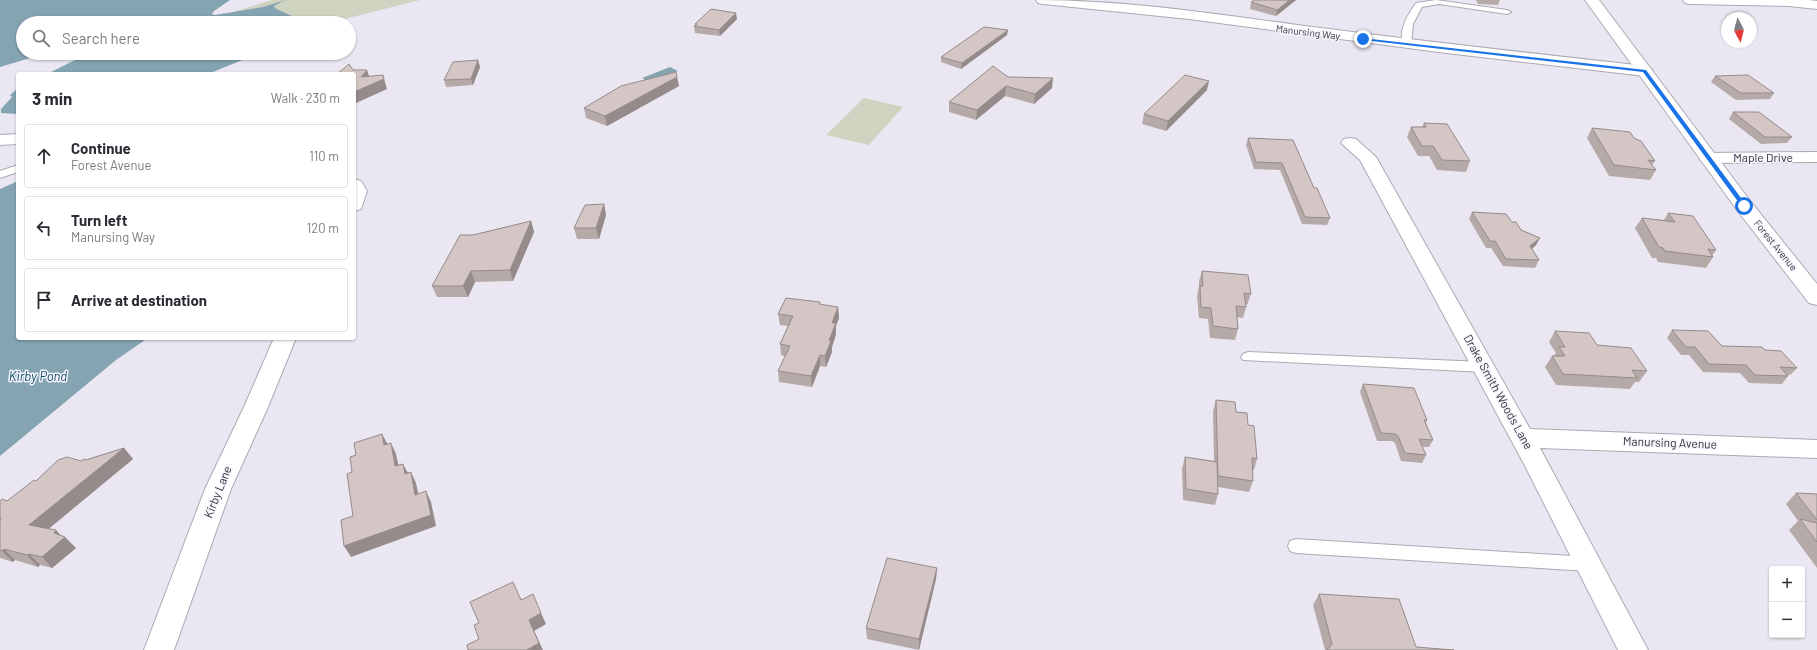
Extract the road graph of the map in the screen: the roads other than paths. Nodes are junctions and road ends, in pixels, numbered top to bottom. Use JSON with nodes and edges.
{"nodes":[{"id":1,"x":1043,"y":0,"type":"edge"},
{"id":2,"x":1592,"y":0,"type":"edge"},
{"id":3,"x":1690,"y":0,"type":"edge"},
{"id":4,"x":1817,"y":5,"type":"edge"},
{"id":5,"x":1506,"y":12,"type":"dead end"},
{"id":6,"x":1407,"y":44,"type":"junction"},
{"id":7,"x":1645,"y":71,"type":"junction"},
{"id":8,"x":16,"y":139,"type":"edge"},
{"id":9,"x":0,"y":140,"type":"edge"},
{"id":10,"x":1350,"y":143,"type":"dead end"},
{"id":11,"x":1708,"y":158,"type":"junction"},
{"id":12,"x":1817,"y":158,"type":"edge"},
{"id":13,"x":16,"y":169,"type":"edge"},
{"id":14,"x":0,"y":175,"type":"edge"},
{"id":15,"x":356,"y":188,"type":"edge"},
{"id":16,"x":356,"y":198,"type":"edge"},
{"id":17,"x":1817,"y":298,"type":"edge"},
{"id":18,"x":285,"y":340,"type":"edge"},
{"id":19,"x":1248,"y":357,"type":"dead end"},
{"id":20,"x":1484,"y":367,"type":"junction"},
{"id":21,"x":1524,"y":438,"type":"junction"},
{"id":22,"x":1817,"y":448,"type":"edge"},
{"id":23,"x":1296,"y":546,"type":"dead end"},
{"id":24,"x":1588,"y":564,"type":"junction"},
{"id":25,"x":159,"y":650,"type":"edge"},
{"id":26,"x":1633,"y":650,"type":"edge"}],
"edges":[{"from":1,"to":6,"type":"street","name":"Manursing Way"},
{"from":2,"to":7,"type":"street","name":"Forest Avenue"},
{"from":3,"to":4,"type":"street"},
{"from":5,"to":6,"type":"lane"},
{"from":6,"to":7,"type":"street","name":"Manursing Way"},
{"from":7,"to":11,"type":"street","name":"Forest Avenue"},
{"from":8,"to":9,"type":"street"},
{"from":10,"to":20,"type":"street","name":"Drake Smith Woods Lane"},
{"from":11,"to":12,"type":"street","name":"Maple Drive"},
{"from":11,"to":17,"type":"street","name":"Forest Avenue"},
{"from":13,"to":14,"type":"lane"},
{"from":15,"to":16,"type":"street"},
{"from":18,"to":25,"type":"street","name":"Kirby Lane"},
{"from":19,"to":20,"type":"lane"},
{"from":20,"to":21,"type":"street","name":"Drake Smith Woods Lane"},
{"from":21,"to":22,"type":"street","name":"Manursing Avenue"},
{"from":21,"to":24,"type":"street","name":"Drake Smith Woods Lane"},
{"from":23,"to":24,"type":"lane"},
{"from":24,"to":26,"type":"street","name":"Drake Smith Woods Lane"}]}
